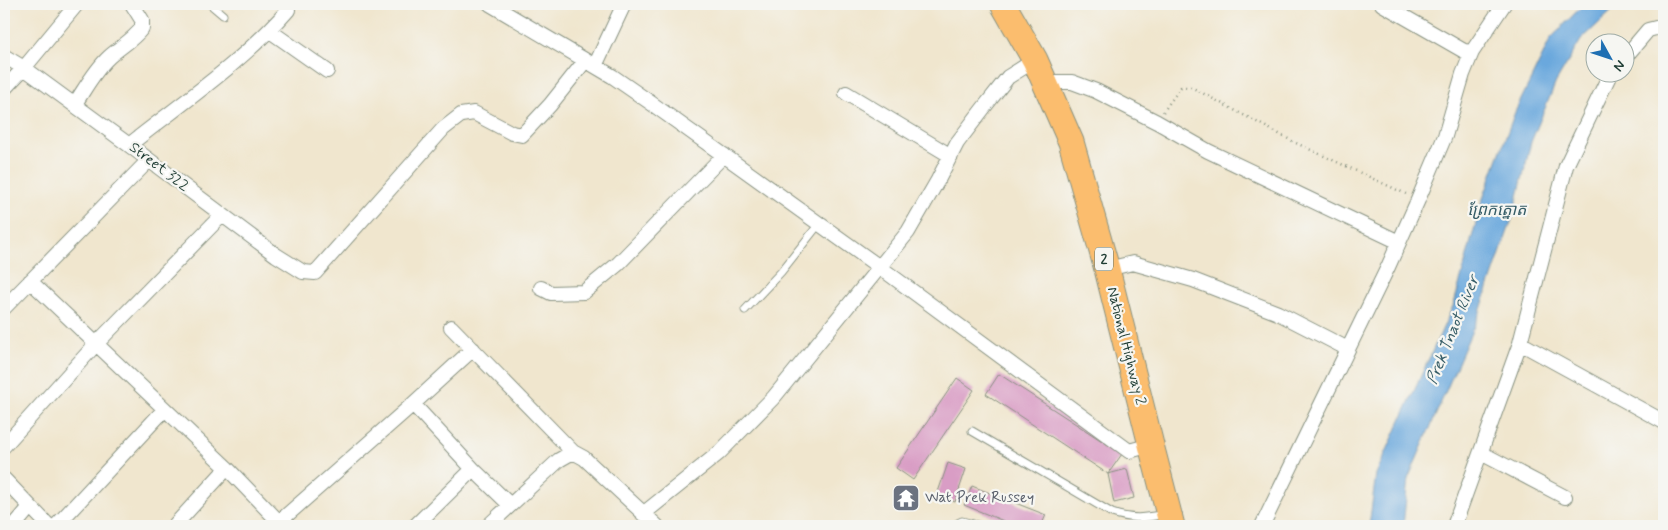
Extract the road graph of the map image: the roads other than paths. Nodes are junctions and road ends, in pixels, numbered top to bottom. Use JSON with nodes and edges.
{"nodes":[{"id":1,"x":77,"y":4,"type":"edge"},
{"id":2,"x":132,"y":4,"type":"edge"},
{"id":3,"x":210,"y":4,"type":"edge"},
{"id":4,"x":490,"y":4,"type":"edge"},
{"id":5,"x":624,"y":4,"type":"edge"},
{"id":6,"x":1003,"y":4,"type":"edge"},
{"id":7,"x":1382,"y":4,"type":"edge"},
{"id":8,"x":1504,"y":4,"type":"edge"},
{"id":9,"x":288,"y":10,"type":"dead end"},
{"id":10,"x":223,"y":15,"type":"dead end"},
{"id":11,"x":1664,"y":26,"type":"edge"},
{"id":12,"x":270,"y":31,"type":"junction"},
{"id":13,"x":1636,"y":44,"type":"edge"},
{"id":14,"x":1472,"y":52,"type":"junction"},
{"id":15,"x":4,"y":56,"type":"edge"},
{"id":16,"x":590,"y":64,"type":"junction"},
{"id":17,"x":24,"y":68,"type":"junction"},
{"id":18,"x":328,"y":71,"type":"dead end"},
{"id":19,"x":1040,"y":71,"type":"junction"},
{"id":20,"x":1606,"y":82,"type":"edge"},
{"id":21,"x":4,"y":89,"type":"edge"},
{"id":22,"x":846,"y":93,"type":"dead end"},
{"id":23,"x":74,"y":105,"type":"junction"},
{"id":24,"x":129,"y":145,"type":"junction"},
{"id":25,"x":724,"y":155,"type":"junction"},
{"id":26,"x":951,"y":156,"type":"junction"},
{"id":27,"x":149,"y":160,"type":"junction"},
{"id":28,"x":222,"y":215,"type":"junction"},
{"id":29,"x":819,"y":224,"type":"junction"},
{"id":30,"x":1399,"y":242,"type":"junction"},
{"id":31,"x":880,"y":268,"type":"junction"},
{"id":32,"x":1107,"y":269,"type":"junction"},
{"id":33,"x":30,"y":281,"type":"junction"},
{"id":34,"x":541,"y":288,"type":"dead end"},
{"id":35,"x":5,"y":303,"type":"edge"},
{"id":36,"x":745,"y":310,"type":"dead end"},
{"id":37,"x":452,"y":327,"type":"dead end"},
{"id":38,"x":1520,"y":343,"type":"junction"},
{"id":39,"x":96,"y":344,"type":"junction"},
{"id":40,"x":472,"y":349,"type":"junction"},
{"id":41,"x":1348,"y":349,"type":"junction"},
{"id":42,"x":413,"y":404,"type":"junction"},
{"id":43,"x":164,"y":410,"type":"junction"},
{"id":44,"x":1664,"y":422,"type":"edge"},
{"id":45,"x":972,"y":431,"type":"dead end"},
{"id":46,"x":1150,"y":445,"type":"junction"},
{"id":47,"x":4,"y":446,"type":"edge"},
{"id":48,"x":572,"y":452,"type":"junction"},
{"id":49,"x":1482,"y":453,"type":"junction"},
{"id":50,"x":227,"y":468,"type":"junction"},
{"id":51,"x":473,"y":469,"type":"junction"},
{"id":52,"x":4,"y":479,"type":"edge"},
{"id":53,"x":1565,"y":497,"type":"dead end"},
{"id":54,"x":510,"y":505,"type":"junction"},
{"id":55,"x":30,"y":507,"type":"junction"},
{"id":56,"x":643,"y":514,"type":"junction"},
{"id":57,"x":1171,"y":520,"type":"edge"},
{"id":58,"x":281,"y":524,"type":"edge"},
{"id":59,"x":14,"y":526,"type":"edge"},
{"id":60,"x":49,"y":526,"type":"edge"},
{"id":61,"x":56,"y":526,"type":"edge"},
{"id":62,"x":174,"y":526,"type":"edge"},
{"id":63,"x":415,"y":526,"type":"edge"},
{"id":64,"x":488,"y":526,"type":"edge"},
{"id":65,"x":657,"y":526,"type":"edge"},
{"id":66,"x":956,"y":526,"type":"edge"},
{"id":67,"x":981,"y":526,"type":"edge"},
{"id":68,"x":1262,"y":526,"type":"edge"},
{"id":69,"x":1454,"y":526,"type":"edge"}],
"edges":[{"from":1,"to":17,"type":"street"},
{"from":2,"to":23,"type":"street"},
{"from":3,"to":10,"type":"lane"},
{"from":4,"to":16,"type":"street"},
{"from":5,"to":16,"type":"street"},
{"from":6,"to":19,"type":"highway","name":"National Highway 2","number":"2"},
{"from":7,"to":14,"type":"street"},
{"from":8,"to":14,"type":"street"},
{"from":9,"to":12,"type":"street"},
{"from":11,"to":13,"type":"street"},
{"from":12,"to":18,"type":"street"},
{"from":12,"to":24,"type":"street"},
{"from":14,"to":30,"type":"street"},
{"from":15,"to":17,"type":"street","name":"Street 322"},
{"from":16,"to":25,"type":"street"},
{"from":16,"to":28,"type":"street","name":"Street 322"},
{"from":17,"to":21,"type":"street"},
{"from":17,"to":23,"type":"street","name":"Street 322"},
{"from":19,"to":26,"type":"street"},
{"from":19,"to":30,"type":"street"},
{"from":19,"to":32,"type":"highway","name":"National Highway 2","number":"2"},
{"from":20,"to":38,"type":"street"},
{"from":22,"to":26,"type":"street"},
{"from":23,"to":24,"type":"street","name":"Street 322"},
{"from":24,"to":27,"type":"street","name":"Street 322"},
{"from":25,"to":29,"type":"street"},
{"from":25,"to":34,"type":"street"},
{"from":26,"to":31,"type":"street"},
{"from":27,"to":28,"type":"street","name":"Street 322"},
{"from":27,"to":33,"type":"street"},
{"from":28,"to":39,"type":"street"},
{"from":29,"to":31,"type":"street"},
{"from":29,"to":36,"type":"lane"},
{"from":30,"to":41,"type":"street"},
{"from":31,"to":46,"type":"street"},
{"from":31,"to":56,"type":"street"},
{"from":32,"to":41,"type":"street"},
{"from":32,"to":46,"type":"highway","name":"National Highway 2","number":"2"},
{"from":33,"to":35,"type":"street"},
{"from":33,"to":39,"type":"street"},
{"from":37,"to":40,"type":"street"},
{"from":38,"to":44,"type":"street"},
{"from":38,"to":49,"type":"street"},
{"from":39,"to":43,"type":"street"},
{"from":39,"to":47,"type":"street"},
{"from":40,"to":42,"type":"street"},
{"from":40,"to":48,"type":"street"},
{"from":41,"to":68,"type":"street"},
{"from":42,"to":51,"type":"street"},
{"from":42,"to":58,"type":"street"},
{"from":43,"to":50,"type":"street"},
{"from":43,"to":61,"type":"street"},
{"from":45,"to":57,"type":"lane"},
{"from":46,"to":57,"type":"highway","name":"National Highway 2","number":"2"},
{"from":48,"to":54,"type":"street"},
{"from":48,"to":56,"type":"street"},
{"from":49,"to":53,"type":"street"},
{"from":49,"to":69,"type":"street"},
{"from":50,"to":58,"type":"street"},
{"from":50,"to":62,"type":"street"},
{"from":51,"to":54,"type":"street"},
{"from":51,"to":63,"type":"street"},
{"from":52,"to":55,"type":"street"},
{"from":54,"to":64,"type":"street"},
{"from":55,"to":59,"type":"street"},
{"from":55,"to":60,"type":"street"},
{"from":56,"to":65,"type":"street"},
{"from":66,"to":67,"type":"lane"}]}
